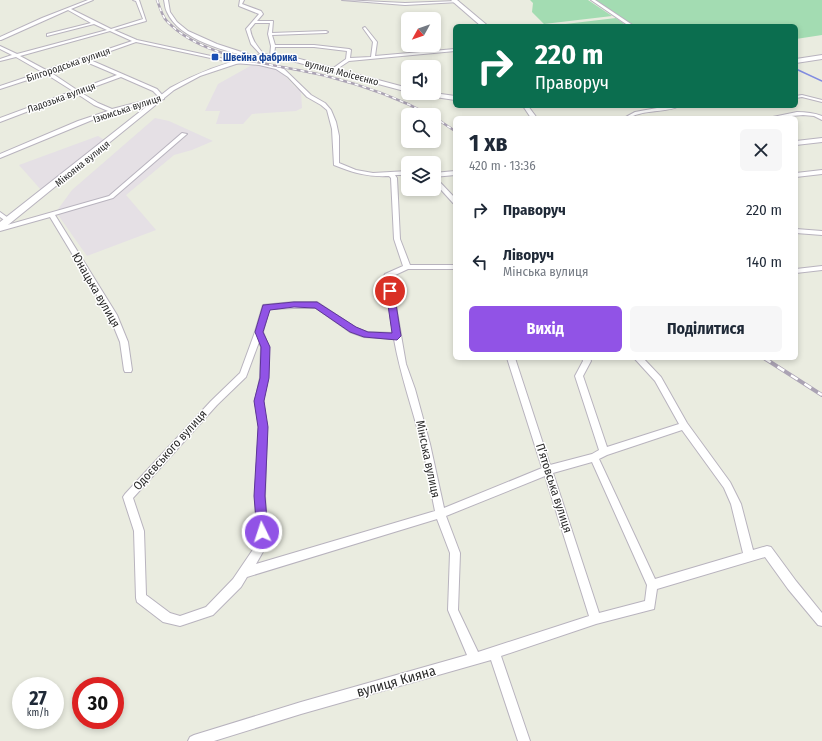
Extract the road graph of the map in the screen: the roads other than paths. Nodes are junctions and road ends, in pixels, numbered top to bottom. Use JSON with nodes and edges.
{"nodes":[{"id":1,"x":91,"y":0,"type":"edge"},
{"id":2,"x":135,"y":0,"type":"edge"},
{"id":3,"x":166,"y":0,"type":"edge"},
{"id":4,"x":242,"y":0,"type":"edge"},
{"id":5,"x":344,"y":0,"type":"edge"},
{"id":6,"x":593,"y":0,"type":"edge"},
{"id":7,"x":367,"y":1,"type":"edge"},
{"id":8,"x":455,"y":1,"type":"edge"},
{"id":9,"x":68,"y":9,"type":"junction"},
{"id":10,"x":253,"y":22,"type":"junction"},
{"id":11,"x":94,"y":23,"type":"junction"},
{"id":12,"x":483,"y":24,"type":"edge"},
{"id":13,"x":629,"y":24,"type":"edge"},
{"id":14,"x":366,"y":28,"type":"dead end"},
{"id":15,"x":111,"y":30,"type":"junction"},
{"id":16,"x":326,"y":32,"type":"dead end"},
{"id":17,"x":270,"y":34,"type":"junction"},
{"id":18,"x":48,"y":36,"type":"dead end"},
{"id":19,"x":0,"y":39,"type":"edge"},
{"id":20,"x":136,"y":41,"type":"junction"},
{"id":21,"x":273,"y":46,"type":"junction"},
{"id":22,"x":0,"y":47,"type":"edge"},
{"id":23,"x":453,"y":50,"type":"edge"},
{"id":24,"x":16,"y":56,"type":"junction"},
{"id":25,"x":272,"y":56,"type":"junction"},
{"id":26,"x":257,"y":57,"type":"junction"},
{"id":27,"x":822,"y":57,"type":"edge"},
{"id":28,"x":373,"y":58,"type":"junction"},
{"id":29,"x":84,"y":59,"type":"junction"},
{"id":30,"x":0,"y":60,"type":"edge"},
{"id":31,"x":348,"y":60,"type":"junction"},
{"id":32,"x":798,"y":61,"type":"edge"},
{"id":33,"x":234,"y":62,"type":"junction"},
{"id":34,"x":334,"y":70,"type":"junction"},
{"id":35,"x":46,"y":72,"type":"junction"},
{"id":36,"x":121,"y":75,"type":"junction"},
{"id":37,"x":0,"y":88,"type":"edge"},
{"id":38,"x":401,"y":88,"type":"edge"},
{"id":39,"x":77,"y":92,"type":"junction"},
{"id":40,"x":441,"y":96,"type":"edge"},
{"id":41,"x":799,"y":96,"type":"edge"},
{"id":42,"x":162,"y":98,"type":"junction"},
{"id":43,"x":453,"y":98,"type":"edge"},
{"id":44,"x":822,"y":101,"type":"edge"},
{"id":45,"x":662,"y":108,"type":"edge"},
{"id":46,"x":112,"y":111,"type":"junction"},
{"id":47,"x":629,"y":116,"type":"edge"},
{"id":48,"x":783,"y":116,"type":"edge"},
{"id":49,"x":822,"y":118,"type":"edge"},
{"id":50,"x":0,"y":120,"type":"edge"},
{"id":51,"x":184,"y":134,"type":"dead end"},
{"id":52,"x":822,"y":140,"type":"edge"},
{"id":53,"x":798,"y":143,"type":"edge"},
{"id":54,"x":0,"y":156,"type":"edge"},
{"id":55,"x":822,"y":172,"type":"edge"},
{"id":56,"x":401,"y":173,"type":"edge"},
{"id":57,"x":814,"y":173,"type":"junction"},
{"id":58,"x":391,"y":174,"type":"junction"},
{"id":59,"x":441,"y":174,"type":"edge"},
{"id":60,"x":453,"y":174,"type":"edge"},
{"id":61,"x":798,"y":175,"type":"edge"},
{"id":62,"x":822,"y":181,"type":"edge"},
{"id":63,"x":441,"y":187,"type":"edge"},
{"id":64,"x":453,"y":200,"type":"edge"},
{"id":65,"x":0,"y":214,"type":"edge"},
{"id":66,"x":51,"y":214,"type":"junction"},
{"id":67,"x":9,"y":221,"type":"junction"},
{"id":68,"x":0,"y":228,"type":"edge"},
{"id":69,"x":798,"y":231,"type":"edge"},
{"id":70,"x":822,"y":233,"type":"edge"},
{"id":71,"x":406,"y":267,"type":"junction"},
{"id":72,"x":453,"y":267,"type":"edge"},
{"id":73,"x":822,"y":268,"type":"edge"},
{"id":74,"x":798,"y":271,"type":"edge"},
{"id":75,"x":259,"y":332,"type":"junction"},
{"id":76,"x":397,"y":336,"type":"junction"},
{"id":77,"x":512,"y":360,"type":"edge"},
{"id":78,"x":587,"y":360,"type":"edge"},
{"id":79,"x":640,"y":360,"type":"edge"},
{"id":80,"x":128,"y":370,"type":"dead end"},
{"id":81,"x":684,"y":426,"type":"junction"},
{"id":82,"x":604,"y":452,"type":"junction"},
{"id":83,"x":594,"y":457,"type":"junction"},
{"id":84,"x":548,"y":470,"type":"junction"},
{"id":85,"x":440,"y":514,"type":"junction"},
{"id":86,"x":750,"y":556,"type":"junction"},
{"id":87,"x":243,"y":573,"type":"junction"},
{"id":88,"x":652,"y":585,"type":"junction"},
{"id":89,"x":596,"y":619,"type":"junction"},
{"id":90,"x":822,"y":621,"type":"edge"},
{"id":91,"x":494,"y":653,"type":"junction"},
{"id":92,"x":474,"y":659,"type":"junction"},
{"id":93,"x":194,"y":741,"type":"edge"},
{"id":94,"x":524,"y":741,"type":"edge"}],
"edges":[{"from":1,"to":9,"type":"street"},
{"from":2,"to":15,"type":"street"},
{"from":3,"to":26,"type":"street"},
{"from":4,"to":10,"type":"street"},
{"from":5,"to":7,"type":"street"},
{"from":6,"to":13,"type":"street"},
{"from":7,"to":8,"type":"street"},
{"from":8,"to":12,"type":"street"},
{"from":9,"to":11,"type":"street"},
{"from":9,"to":19,"type":"street"},
{"from":10,"to":17,"type":"street"},
{"from":10,"to":26,"type":"street"},
{"from":11,"to":15,"type":"street"},
{"from":11,"to":18,"type":"street"},
{"from":14,"to":28,"type":"street"},
{"from":15,"to":20,"type":"street"},
{"from":15,"to":24,"type":"street"},
{"from":16,"to":17,"type":"street"},
{"from":17,"to":21,"type":"street"},
{"from":20,"to":29,"type":"street","name":"Білгородська вулиця"},
{"from":20,"to":33,"type":"street"},
{"from":21,"to":25,"type":"street"},
{"from":21,"to":31,"type":"street"},
{"from":22,"to":24,"type":"street"},
{"from":23,"to":28,"type":"street"},
{"from":24,"to":30,"type":"street"},
{"from":24,"to":35,"type":"street"},
{"from":25,"to":26,"type":"street","name":"вулиця Моісеєнко"},
{"from":25,"to":34,"type":"street","name":"вулиця Моісеєнко"},
{"from":26,"to":33,"type":"street","name":"Ізюмська вулиця"},
{"from":27,"to":32,"type":"street"},
{"from":28,"to":31,"type":"street"},
{"from":29,"to":35,"type":"street","name":"Білгородська вулиця"},
{"from":29,"to":36,"type":"street","name":"Ладозька вулиця"},
{"from":31,"to":34,"type":"street"},
{"from":33,"to":42,"type":"street","name":"Ізюмська вулиця"},
{"from":33,"to":58,"type":"street"},
{"from":34,"to":38,"type":"street","name":"вулиця Моісеєнко"},
{"from":35,"to":37,"type":"street","name":"Білгородська вулиця"},
{"from":35,"to":39,"type":"street"},
{"from":36,"to":39,"type":"street","name":"Ладозька вулиця"},
{"from":36,"to":42,"type":"street","name":"Ладозька вулиця"},
{"from":39,"to":46,"type":"street"},
{"from":39,"to":50,"type":"street","name":"Ладозька вулиця"},
{"from":40,"to":43,"type":"street"},
{"from":41,"to":44,"type":"street"},
{"from":42,"to":46,"type":"street","name":"Ізюмська вулиця"},
{"from":42,"to":67,"type":"street","name":"Мікояна вулиця"},
{"from":45,"to":47,"type":"street"},
{"from":46,"to":54,"type":"street","name":"Ізюмська вулиця"},
{"from":48,"to":49,"type":"street"},
{"from":51,"to":66,"type":"street"},
{"from":52,"to":53,"type":"street"},
{"from":55,"to":57,"type":"street"},
{"from":56,"to":58,"type":"street"},
{"from":57,"to":61,"type":"street"},
{"from":57,"to":62,"type":"street"},
{"from":58,"to":71,"type":"street"},
{"from":59,"to":60,"type":"street"},
{"from":63,"to":64,"type":"street"},
{"from":65,"to":67,"type":"street"},
{"from":66,"to":68,"type":"street"},
{"from":66,"to":80,"type":"street","name":"Юнацька вулиця"},
{"from":67,"to":68,"type":"street","name":"Мікояна вулиця"},
{"from":69,"to":70,"type":"street"},
{"from":71,"to":72,"type":"street","name":"Мінська вулиця"},
{"from":71,"to":76,"type":"street","name":"Мінська вулиця"},
{"from":73,"to":74,"type":"street"},
{"from":75,"to":76,"type":"street"},
{"from":75,"to":87,"type":"street","name":"Одоєвського вулиця"},
{"from":75,"to":87,"type":"street","name":"Одоєвського вулиця"},
{"from":76,"to":85,"type":"street","name":"Мінська вулиця"},
{"from":77,"to":84,"type":"street","name":"П’ятовська вулиця"},
{"from":78,"to":82,"type":"street"},
{"from":79,"to":81,"type":"street"},
{"from":81,"to":82,"type":"street"},
{"from":81,"to":86,"type":"street"},
{"from":82,"to":83,"type":"street"},
{"from":83,"to":84,"type":"street"},
{"from":83,"to":88,"type":"street"},
{"from":84,"to":85,"type":"street"},
{"from":84,"to":89,"type":"street","name":"П’ятовська вулиця"},
{"from":85,"to":87,"type":"street"},
{"from":85,"to":92,"type":"street","name":"Мінська вулиця"},
{"from":86,"to":88,"type":"street"},
{"from":86,"to":90,"type":"street"},
{"from":88,"to":89,"type":"street","name":"вулиця Кияна"},
{"from":89,"to":91,"type":"street","name":"вулиця Кияна"},
{"from":91,"to":92,"type":"street","name":"вулиця Кияна"},
{"from":91,"to":94,"type":"street"},
{"from":92,"to":93,"type":"street","name":"вулиця Кияна"}]}
